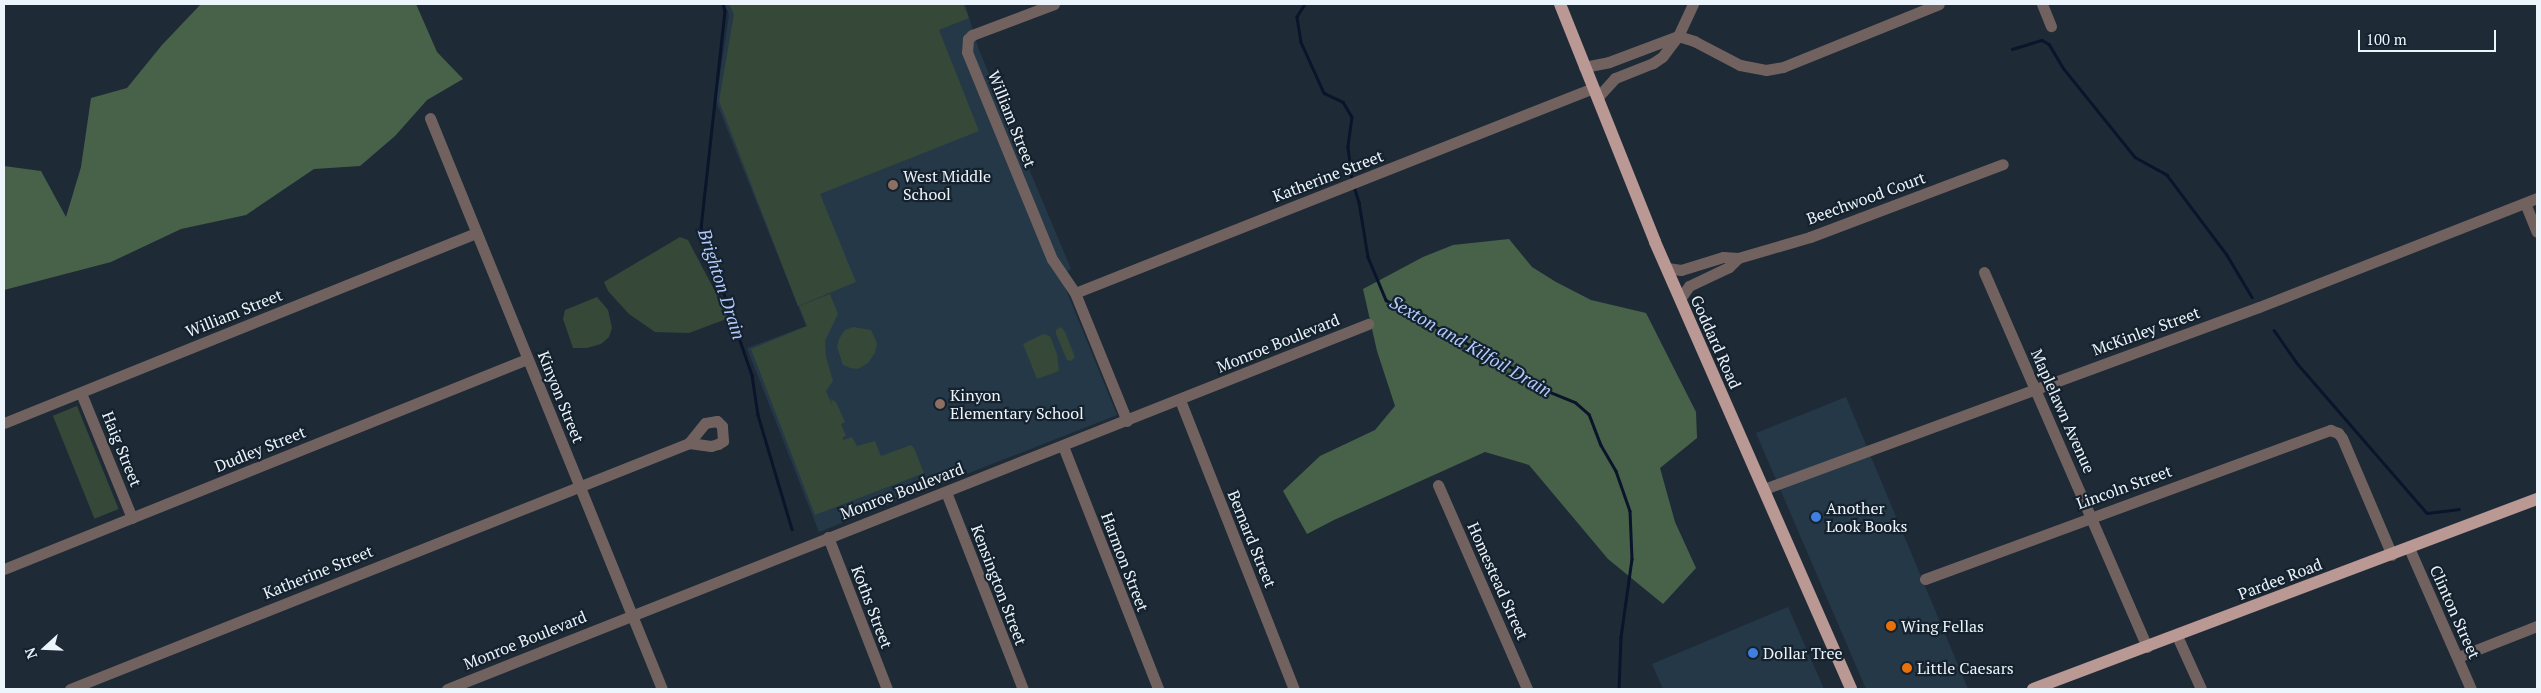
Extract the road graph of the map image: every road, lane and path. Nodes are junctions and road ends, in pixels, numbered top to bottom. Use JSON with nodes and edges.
{"nodes":[{"id":1,"x":1054,"y":4,"type":"edge"},
{"id":2,"x":1560,"y":4,"type":"edge"},
{"id":3,"x":1693,"y":4,"type":"edge"},
{"id":4,"x":1939,"y":4,"type":"edge"},
{"id":5,"x":2042,"y":4,"type":"edge"},
{"id":6,"x":2051,"y":26,"type":"dead end"},
{"id":7,"x":1678,"y":36,"type":"junction"},
{"id":8,"x":1584,"y":67,"type":"junction"},
{"id":9,"x":1595,"y":93,"type":"junction"},
{"id":10,"x":430,"y":118,"type":"dead end"},
{"id":11,"x":2003,"y":164,"type":"dead end"},
{"id":12,"x":2537,"y":198,"type":"edge"},
{"id":13,"x":2525,"y":203,"type":"junction"},
{"id":14,"x":2537,"y":232,"type":"edge"},
{"id":15,"x":476,"y":233,"type":"junction"},
{"id":16,"x":1738,"y":258,"type":"junction"},
{"id":17,"x":1667,"y":268,"type":"junction"},
{"id":18,"x":1984,"y":272,"type":"dead end"},
{"id":19,"x":1075,"y":294,"type":"junction"},
{"id":20,"x":1680,"y":299,"type":"junction"},
{"id":21,"x":1368,"y":324,"type":"dead end"},
{"id":22,"x":528,"y":359,"type":"junction"},
{"id":23,"x":2036,"y":389,"type":"junction"},
{"id":24,"x":81,"y":392,"type":"junction"},
{"id":25,"x":1180,"y":400,"type":"junction"},
{"id":26,"x":1127,"y":421,"type":"junction"},
{"id":27,"x":4,"y":423,"type":"edge"},
{"id":28,"x":689,"y":442,"type":"dead end"},
{"id":29,"x":1063,"y":446,"type":"junction"},
{"id":30,"x":580,"y":485,"type":"junction"},
{"id":31,"x":1438,"y":485,"type":"dead end"},
{"id":32,"x":1764,"y":489,"type":"junction"},
{"id":33,"x":946,"y":492,"type":"junction"},
{"id":34,"x":2537,"y":499,"type":"edge"},
{"id":35,"x":2092,"y":517,"type":"junction"},
{"id":36,"x":132,"y":518,"type":"junction"},
{"id":37,"x":828,"y":537,"type":"junction"},
{"id":38,"x":2409,"y":548,"type":"junction"},
{"id":39,"x":2392,"y":555,"type":"junction"},
{"id":40,"x":4,"y":569,"type":"edge"},
{"id":41,"x":1925,"y":578,"type":"dead end"},
{"id":42,"x":631,"y":615,"type":"junction"},
{"id":43,"x":2537,"y":626,"type":"edge"},
{"id":44,"x":2177,"y":636,"type":"junction"},
{"id":45,"x":2147,"y":647,"type":"junction"},
{"id":46,"x":2458,"y":657,"type":"junction"},
{"id":47,"x":70,"y":689,"type":"edge"},
{"id":48,"x":447,"y":689,"type":"edge"},
{"id":49,"x":662,"y":689,"type":"edge"},
{"id":50,"x":887,"y":689,"type":"edge"},
{"id":51,"x":1023,"y":689,"type":"edge"},
{"id":52,"x":1158,"y":689,"type":"edge"},
{"id":53,"x":1294,"y":689,"type":"edge"},
{"id":54,"x":1527,"y":689,"type":"edge"},
{"id":55,"x":1851,"y":689,"type":"edge"},
{"id":56,"x":2033,"y":689,"type":"edge"},
{"id":57,"x":2200,"y":689,"type":"edge"},
{"id":58,"x":2471,"y":689,"type":"edge"}],
"edges":[{"from":1,"to":19,"type":"street","name":"William Street"},
{"from":2,"to":8,"type":"main road","name":"Goddard Road"},
{"from":3,"to":7,"type":"street"},
{"from":4,"to":7,"type":"street"},
{"from":5,"to":6,"type":"street"},
{"from":7,"to":8,"type":"street"},
{"from":7,"to":9,"type":"street","name":"Katherine Street"},
{"from":8,"to":9,"type":"main road","name":"Goddard Road"},
{"from":9,"to":17,"type":"main road","name":"Goddard Road"},
{"from":9,"to":19,"type":"street","name":"Katherine Street"},
{"from":10,"to":15,"type":"street","name":"Kinyon Street"},
{"from":11,"to":16,"type":"street","name":"Beechwood Court"},
{"from":12,"to":13,"type":"street","name":"McKinley Street"},
{"from":13,"to":14,"type":"street"},
{"from":13,"to":23,"type":"street","name":"McKinley Street"},
{"from":15,"to":22,"type":"street","name":"Kinyon Street"},
{"from":15,"to":24,"type":"street","name":"William Street"},
{"from":16,"to":17,"type":"street","name":"Beechwood Court"},
{"from":16,"to":20,"type":"street","name":"Beechwood Court"},
{"from":17,"to":20,"type":"main road","name":"Goddard Road"},
{"from":18,"to":23,"type":"street","name":"Maplelawn Avenue"},
{"from":19,"to":26,"type":"street"},
{"from":20,"to":32,"type":"main road","name":"Goddard Road"},
{"from":21,"to":25,"type":"street","name":"Monroe Boulevard"},
{"from":22,"to":30,"type":"street","name":"Kinyon Street"},
{"from":22,"to":36,"type":"street","name":"Dudley Street"},
{"from":23,"to":32,"type":"street","name":"McKinley Street"},
{"from":23,"to":35,"type":"street","name":"Maplelawn Avenue"},
{"from":24,"to":27,"type":"street","name":"William Street"},
{"from":24,"to":36,"type":"street","name":"Haig Street"},
{"from":25,"to":26,"type":"street","name":"Monroe Boulevard"},
{"from":25,"to":53,"type":"street","name":"Bernard Street"},
{"from":26,"to":29,"type":"street","name":"Monroe Boulevard"},
{"from":28,"to":30,"type":"street","name":"Katherine Street"},
{"from":29,"to":33,"type":"street","name":"Monroe Boulevard"},
{"from":29,"to":52,"type":"street","name":"Harmon Street"},
{"from":30,"to":42,"type":"street","name":"Kinyon Street"},
{"from":30,"to":47,"type":"street","name":"Katherine Street"},
{"from":31,"to":54,"type":"street","name":"Homestead Street"},
{"from":32,"to":55,"type":"main road","name":"Goddard Road"},
{"from":33,"to":37,"type":"street","name":"Monroe Boulevard"},
{"from":33,"to":51,"type":"street","name":"Kensington Street"},
{"from":34,"to":38,"type":"main road","name":"Pardee Road"},
{"from":35,"to":39,"type":"street","name":"Lincoln Street"},
{"from":35,"to":41,"type":"street","name":"Lincoln Street"},
{"from":35,"to":45,"type":"street","name":"Maplelawn Avenue"},
{"from":36,"to":40,"type":"street","name":"Dudley Street"},
{"from":37,"to":42,"type":"street","name":"Monroe Boulevard"},
{"from":37,"to":50,"type":"street","name":"Koths Street"},
{"from":38,"to":39,"type":"main road","name":"Pardee Road"},
{"from":38,"to":46,"type":"street","name":"Clinton Street"},
{"from":39,"to":44,"type":"main road","name":"Pardee Road"},
{"from":42,"to":48,"type":"street","name":"Monroe Boulevard"},
{"from":42,"to":49,"type":"street","name":"Kinyon Street"},
{"from":43,"to":46,"type":"street"},
{"from":44,"to":45,"type":"main road","name":"Pardee Road"},
{"from":44,"to":57,"type":"street"},
{"from":45,"to":56,"type":"main road","name":"Pardee Road"},
{"from":46,"to":58,"type":"street","name":"Clinton Street"}]}
